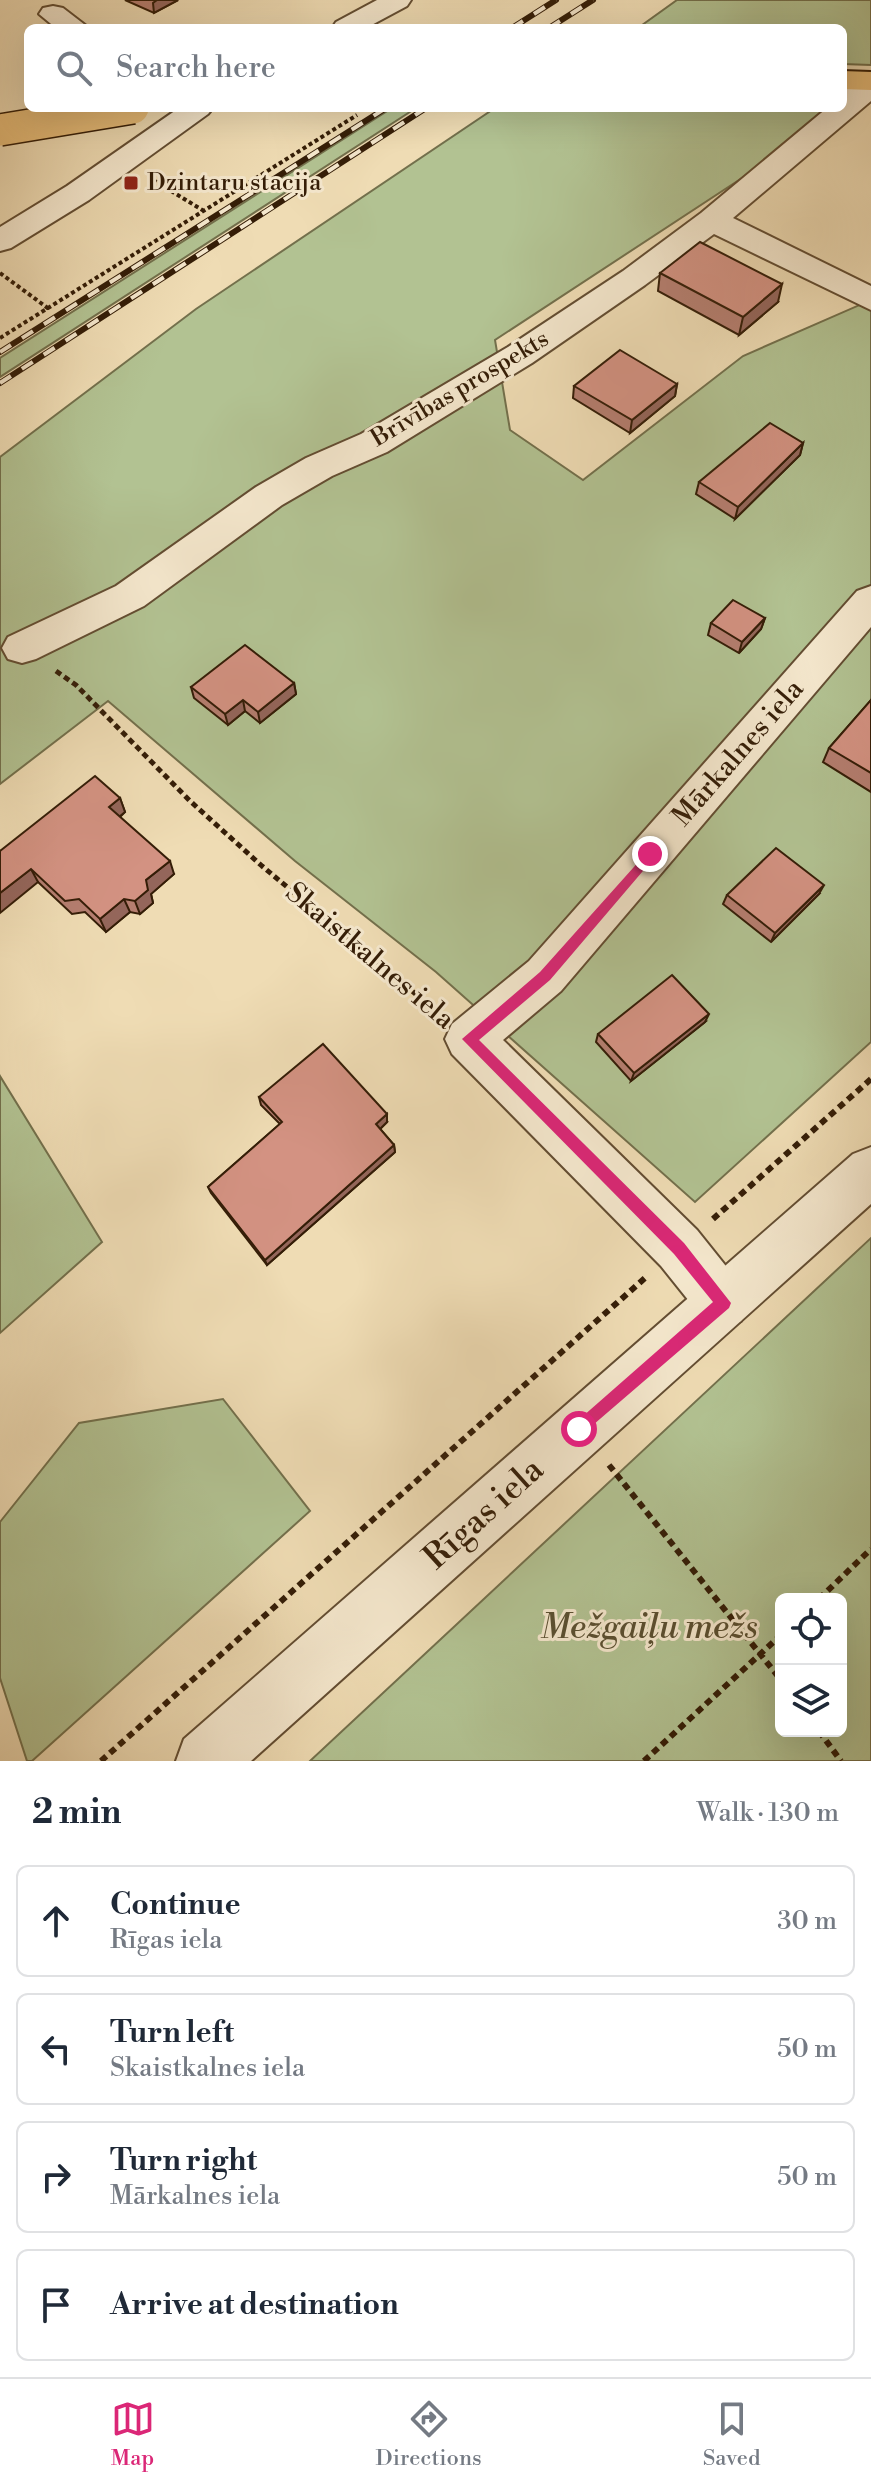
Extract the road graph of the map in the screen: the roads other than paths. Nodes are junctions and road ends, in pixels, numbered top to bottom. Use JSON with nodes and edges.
{"nodes":[{"id":1,"x":397,"y":0,"type":"edge"},
{"id":2,"x":353,"y":24,"type":"edge"},
{"id":3,"x":108,"y":112,"type":"edge"},
{"id":4,"x":124,"y":112,"type":"edge"},
{"id":5,"x":187,"y":112,"type":"edge"},
{"id":6,"x":829,"y":112,"type":"edge"},
{"id":7,"x":0,"y":130,"type":"edge"},
{"id":8,"x":0,"y":141,"type":"edge"},
{"id":9,"x":712,"y":220,"type":"junction"},
{"id":10,"x":0,"y":241,"type":"edge"},
{"id":11,"x":871,"y":299,"type":"edge"},
{"id":12,"x":871,"y":601,"type":"edge"},
{"id":13,"x":22,"y":648,"type":"dead end"},
{"id":14,"x":469,"y":1039,"type":"joint"},
{"id":15,"x":871,"y":1171,"type":"edge"},
{"id":16,"x":723,"y":1303,"type":"junction"},
{"id":17,"x":206,"y":1761,"type":"edge"}],
"edges":[{"from":1,"to":2,"type":"street"},
{"from":3,"to":7,"type":"main road","bridge":true},
{"from":4,"to":8,"type":"street"},
{"from":5,"to":10,"type":"street"},
{"from":6,"to":9,"type":"street","name":"Brīvības prospekts"},
{"from":9,"to":11,"type":"street"},
{"from":9,"to":13,"type":"street","name":"Brīvības prospekts"},
{"from":12,"to":14,"type":"street","name":"Mārkalnes iela"},
{"from":14,"to":16,"type":"street","name":"Skaistkalnes iela"},
{"from":15,"to":16,"type":"street","name":"Rīgas iela"},
{"from":16,"to":17,"type":"street","name":"Rīgas iela"}]}
